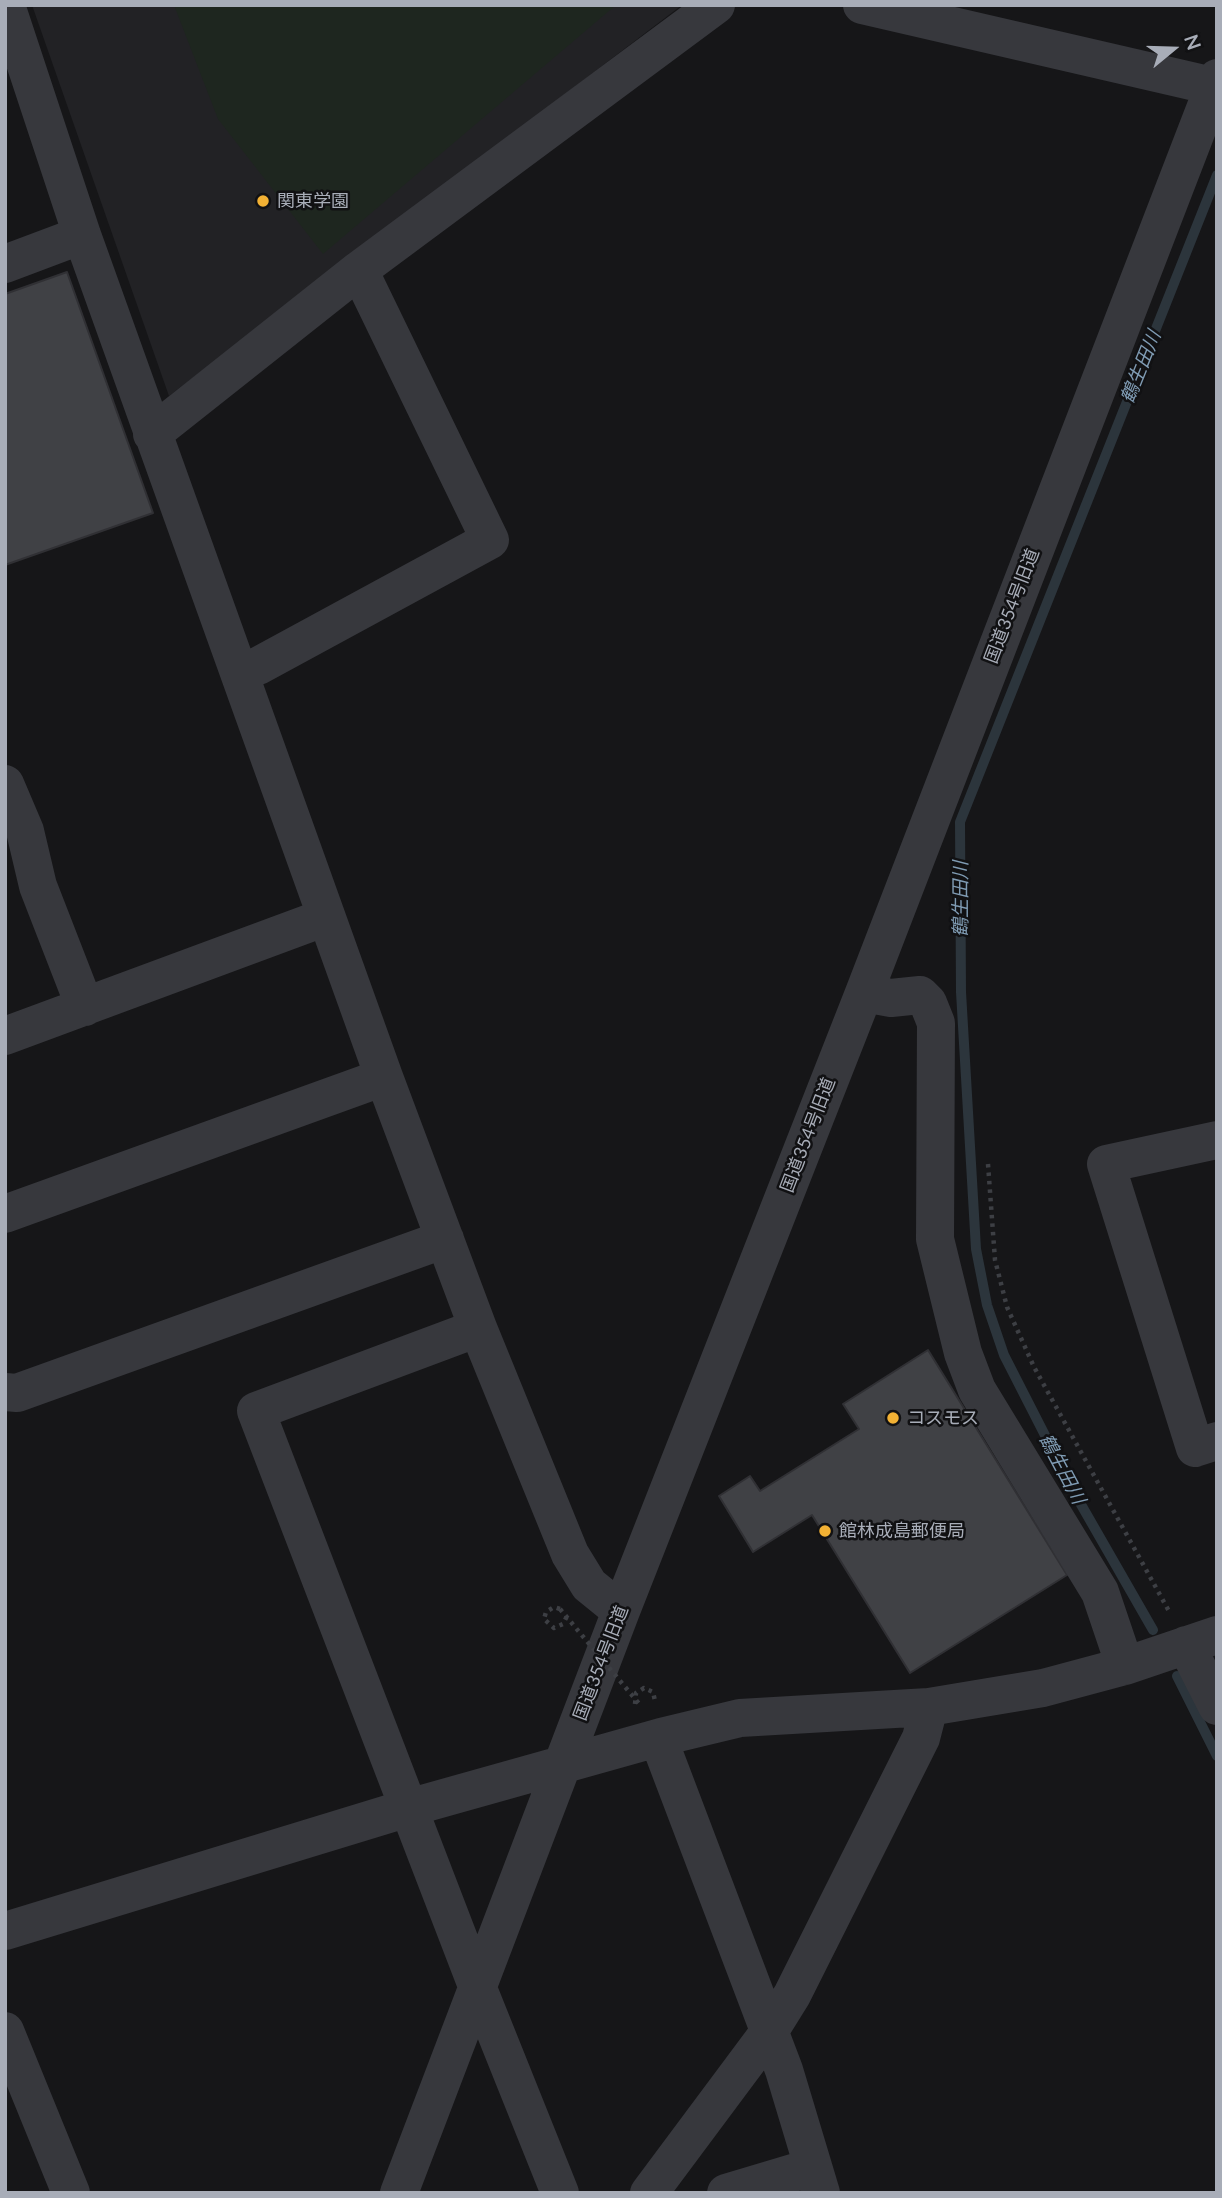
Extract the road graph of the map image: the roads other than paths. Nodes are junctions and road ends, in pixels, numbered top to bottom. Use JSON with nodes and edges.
{"nodes":[{"id":1,"x":6,"y":5,"type":"edge"},
{"id":2,"x":716,"y":5,"type":"edge"},
{"id":3,"x":862,"y":5,"type":"edge"},
{"id":4,"x":1216,"y":84,"type":"edge"},
{"id":5,"x":82,"y":235,"type":"junction"},
{"id":6,"x":5,"y":264,"type":"edge"},
{"id":7,"x":359,"y":270,"type":"junction"},
{"id":8,"x":152,"y":434,"type":"junction"},
{"id":9,"x":239,"y":673,"type":"junction"},
{"id":10,"x":5,"y":784,"type":"edge"},
{"id":11,"x":326,"y":917,"type":"junction"},
{"id":12,"x":864,"y":993,"type":"junction"},
{"id":13,"x":85,"y":1007,"type":"junction"},
{"id":14,"x":5,"y":1036,"type":"edge"},
{"id":15,"x":384,"y":1077,"type":"junction"},
{"id":16,"x":1217,"y":1140,"type":"edge"},
{"id":17,"x":5,"y":1214,"type":"edge"},
{"id":18,"x":445,"y":1239,"type":"junction"},
{"id":19,"x":478,"y":1328,"type":"junction"},
{"id":20,"x":5,"y":1392,"type":"edge"},
{"id":21,"x":1217,"y":1441,"type":"edge"},
{"id":22,"x":621,"y":1611,"type":"junction"},
{"id":23,"x":1201,"y":1640,"type":"edge"},
{"id":24,"x":1125,"y":1666,"type":"junction"},
{"id":25,"x":1217,"y":1706,"type":"edge"},
{"id":26,"x":929,"y":1707,"type":"junction"},
{"id":27,"x":647,"y":1712,"type":"junction"},
{"id":28,"x":564,"y":1762,"type":"junction"},
{"id":29,"x":408,"y":1808,"type":"junction"},
{"id":30,"x":5,"y":1931,"type":"edge"},
{"id":31,"x":477,"y":1986,"type":"junction"},
{"id":32,"x":5,"y":2031,"type":"edge"},
{"id":33,"x":769,"y":2032,"type":"junction"},
{"id":34,"x":817,"y":2180,"type":"edge"},
{"id":35,"x":71,"y":2193,"type":"edge"},
{"id":36,"x":399,"y":2193,"type":"edge"},
{"id":37,"x":560,"y":2193,"type":"edge"},
{"id":38,"x":649,"y":2193,"type":"edge"},
{"id":39,"x":726,"y":2193,"type":"edge"}],
"edges":[{"from":1,"to":5,"type":"street"},
{"from":2,"to":7,"type":"street"},
{"from":3,"to":4,"type":"street"},
{"from":4,"to":12,"type":"street","name":"国道354号旧道"},
{"from":5,"to":6,"type":"street"},
{"from":5,"to":8,"type":"street"},
{"from":7,"to":8,"type":"street"},
{"from":7,"to":9,"type":"street"},
{"from":8,"to":9,"type":"street"},
{"from":9,"to":11,"type":"street"},
{"from":10,"to":13,"type":"street"},
{"from":11,"to":13,"type":"street"},
{"from":11,"to":15,"type":"street"},
{"from":12,"to":22,"type":"street","name":"国道354号旧道"},
{"from":12,"to":24,"type":"street"},
{"from":13,"to":14,"type":"street"},
{"from":15,"to":17,"type":"street"},
{"from":15,"to":18,"type":"street"},
{"from":16,"to":21,"type":"street"},
{"from":18,"to":19,"type":"street"},
{"from":18,"to":20,"type":"street"},
{"from":19,"to":22,"type":"street"},
{"from":19,"to":29,"type":"street"},
{"from":22,"to":28,"type":"street","name":"国道354号旧道"},
{"from":23,"to":24,"type":"street"},
{"from":23,"to":25,"type":"street"},
{"from":24,"to":26,"type":"street"},
{"from":26,"to":27,"type":"street"},
{"from":26,"to":33,"type":"street"},
{"from":27,"to":28,"type":"street"},
{"from":27,"to":33,"type":"street"},
{"from":28,"to":29,"type":"street"},
{"from":28,"to":31,"type":"street","name":"国道354号旧道"},
{"from":29,"to":30,"type":"street"},
{"from":29,"to":31,"type":"street"},
{"from":31,"to":36,"type":"street","name":"国道354号旧道"},
{"from":31,"to":37,"type":"street"},
{"from":32,"to":35,"type":"street"},
{"from":33,"to":34,"type":"street"},
{"from":33,"to":38,"type":"street"},
{"from":34,"to":39,"type":"street"}]}
